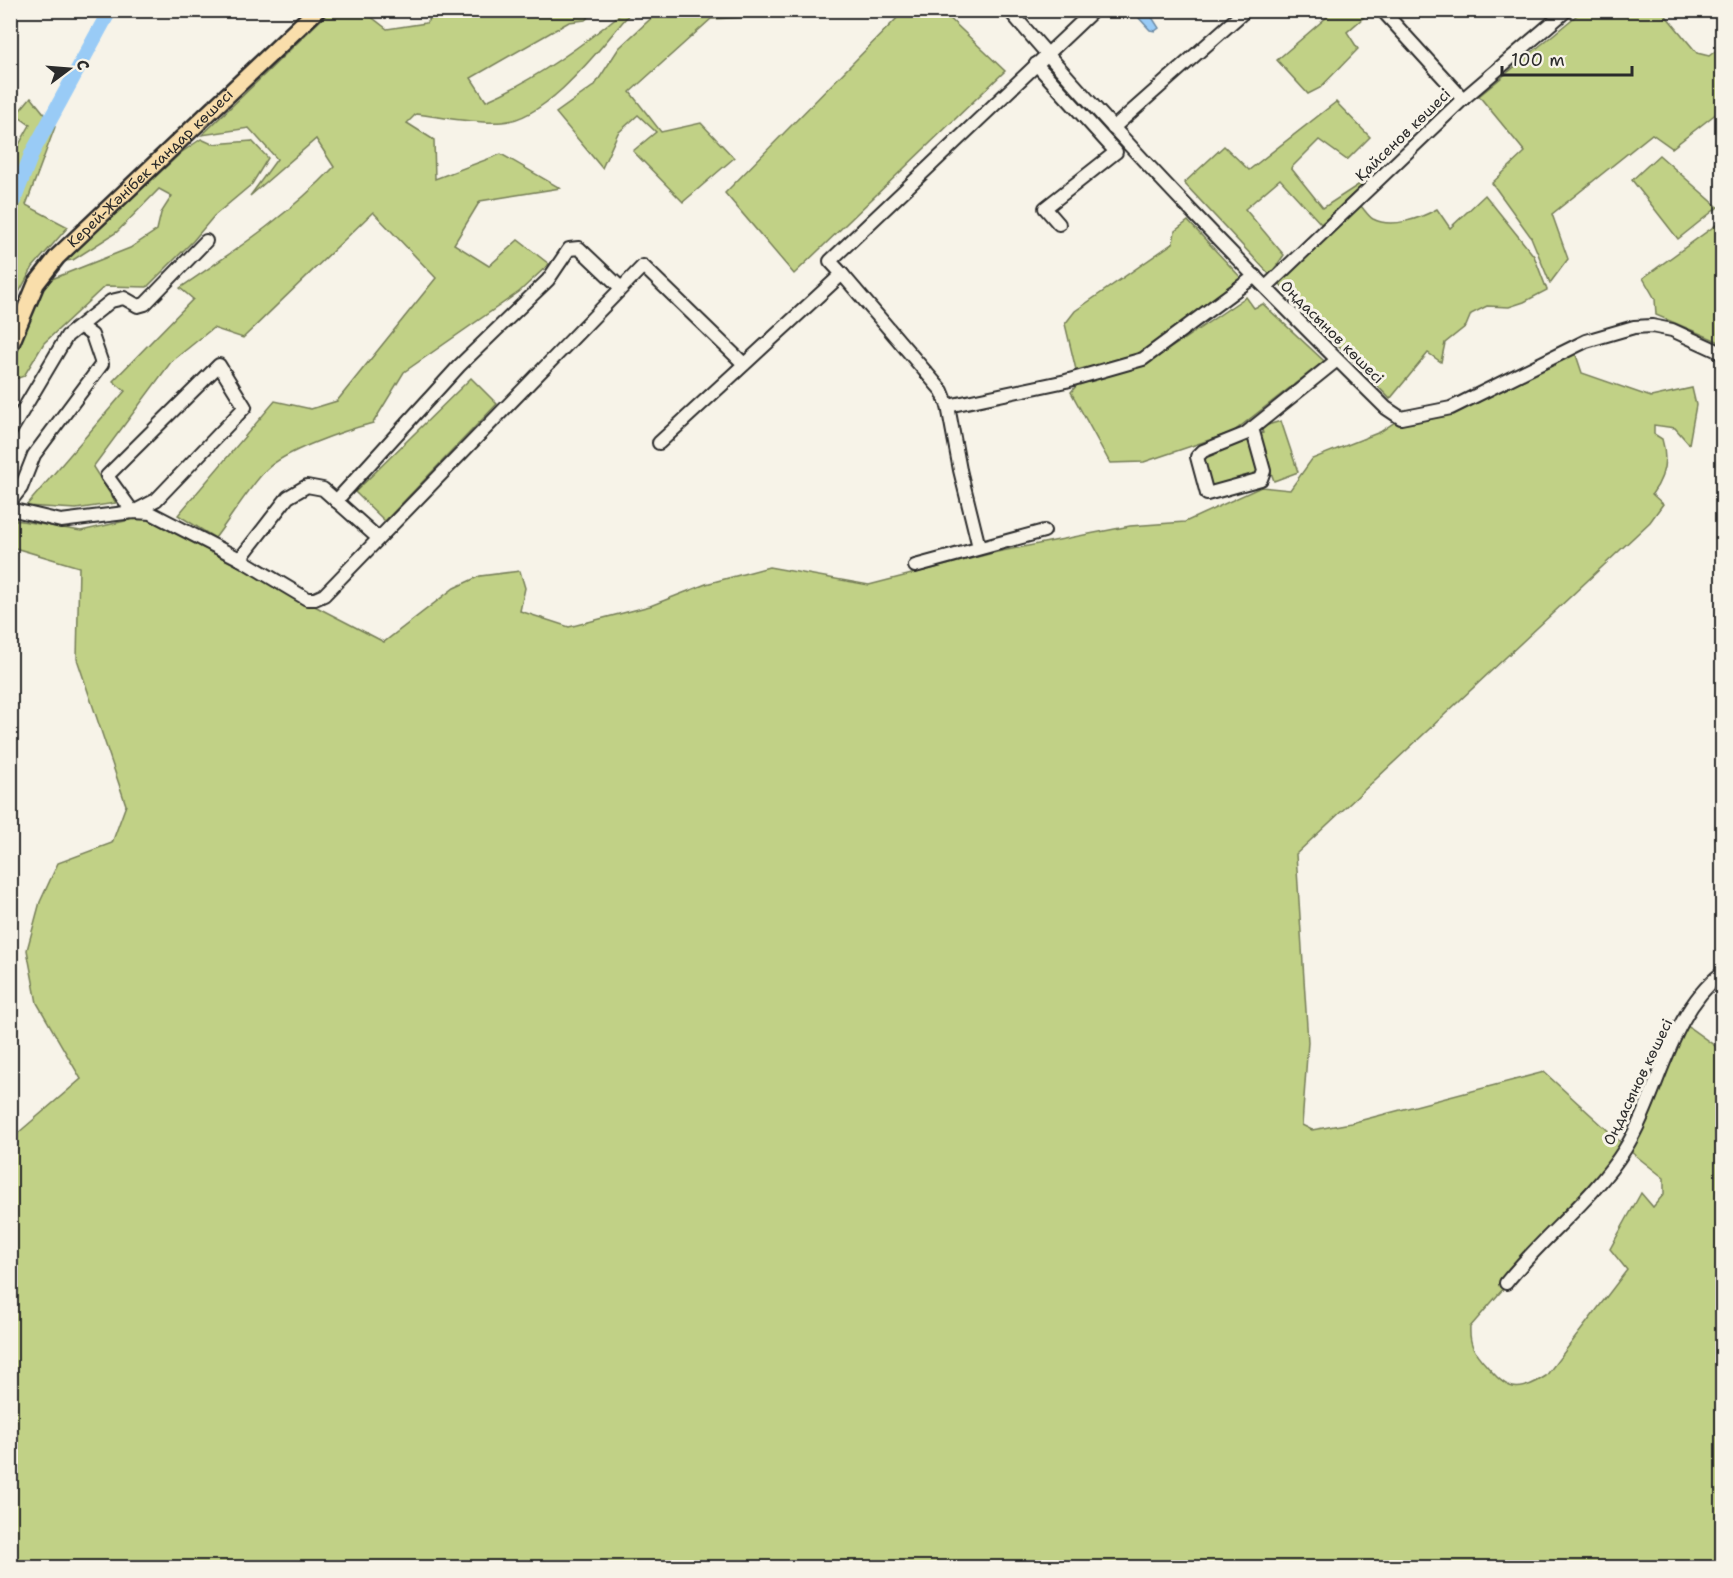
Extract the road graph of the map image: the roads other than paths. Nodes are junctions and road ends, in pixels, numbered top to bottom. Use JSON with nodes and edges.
{"nodes":[{"id":1,"x":317,"y":10,"type":"edge"},
{"id":2,"x":1009,"y":10,"type":"edge"},
{"id":3,"x":1094,"y":10,"type":"edge"},
{"id":4,"x":1246,"y":10,"type":"edge"},
{"id":5,"x":1382,"y":10,"type":"edge"},
{"id":6,"x":1567,"y":10,"type":"edge"},
{"id":7,"x":1046,"y":54,"type":"junction"},
{"id":8,"x":1036,"y":64,"type":"junction"},
{"id":9,"x":1463,"y":99,"type":"junction"},
{"id":10,"x":1113,"y":128,"type":"junction"},
{"id":11,"x":1059,"y":224,"type":"dead end"},
{"id":12,"x":206,"y":241,"type":"dead end"},
{"id":13,"x":842,"y":274,"type":"junction"},
{"id":14,"x":1255,"y":276,"type":"junction"},
{"id":15,"x":1266,"y":287,"type":"junction"},
{"id":16,"x":621,"y":288,"type":"junction"},
{"id":17,"x":81,"y":327,"type":"junction"},
{"id":18,"x":10,"y":346,"type":"edge"},
{"id":19,"x":1722,"y":353,"type":"edge"},
{"id":20,"x":1337,"y":360,"type":"junction"},
{"id":21,"x":744,"y":364,"type":"junction"},
{"id":22,"x":948,"y":406,"type":"junction"},
{"id":23,"x":1252,"y":428,"type":"junction"},
{"id":24,"x":10,"y":432,"type":"edge"},
{"id":25,"x":659,"y":443,"type":"dead end"},
{"id":26,"x":336,"y":501,"type":"junction"},
{"id":27,"x":10,"y":502,"type":"edge"},
{"id":28,"x":10,"y":509,"type":"edge"},
{"id":29,"x":133,"y":512,"type":"junction"},
{"id":30,"x":1044,"y":531,"type":"dead end"},
{"id":31,"x":378,"y":538,"type":"junction"},
{"id":32,"x":979,"y":548,"type":"junction"},
{"id":33,"x":240,"y":559,"type":"junction"},
{"id":34,"x":915,"y":566,"type":"dead end"},
{"id":35,"x":1722,"y":973,"type":"edge"},
{"id":36,"x":1506,"y":1283,"type":"dead end"}],
"edges":[{"from":1,"to":18,"type":"main road","name":"Керей-Жәнібек хандар көшесі"},
{"from":2,"to":7,"type":"street","name":"Оңдасынов көшесі"},
{"from":3,"to":7,"type":"street"},
{"from":4,"to":10,"type":"street"},
{"from":5,"to":9,"type":"street"},
{"from":6,"to":9,"type":"street","name":"Қайсенов көшесі"},
{"from":7,"to":8,"type":"street"},
{"from":7,"to":10,"type":"street","name":"Оңдасынов көшесі"},
{"from":8,"to":11,"type":"street"},
{"from":8,"to":13,"type":"street"},
{"from":9,"to":15,"type":"street","name":"Қайсенов көшесі"},
{"from":10,"to":14,"type":"street","name":"Оңдасынов көшесі"},
{"from":12,"to":17,"type":"street"},
{"from":13,"to":21,"type":"street"},
{"from":13,"to":22,"type":"street"},
{"from":14,"to":15,"type":"street","name":"Оңдасынов көшесі"},
{"from":14,"to":22,"type":"street"},
{"from":15,"to":20,"type":"street","name":"Оңдасынов көшесі"},
{"from":16,"to":21,"type":"street"},
{"from":16,"to":26,"type":"street"},
{"from":16,"to":31,"type":"street"},
{"from":17,"to":24,"type":"street"},
{"from":17,"to":27,"type":"street"},
{"from":19,"to":20,"type":"street","name":"Оңдасынов көшесі"},
{"from":20,"to":23,"type":"street"},
{"from":21,"to":25,"type":"street"},
{"from":22,"to":32,"type":"street"},
{"from":23,"to":23,"type":"street"},
{"from":26,"to":31,"type":"street"},
{"from":26,"to":33,"type":"street"},
{"from":28,"to":29,"type":"street"},
{"from":29,"to":29,"type":"street"},
{"from":29,"to":33,"type":"street"},
{"from":30,"to":32,"type":"street"},
{"from":31,"to":33,"type":"street"},
{"from":32,"to":34,"type":"street"},
{"from":35,"to":36,"type":"street","name":"Оңдасынов көшесі"}]}
